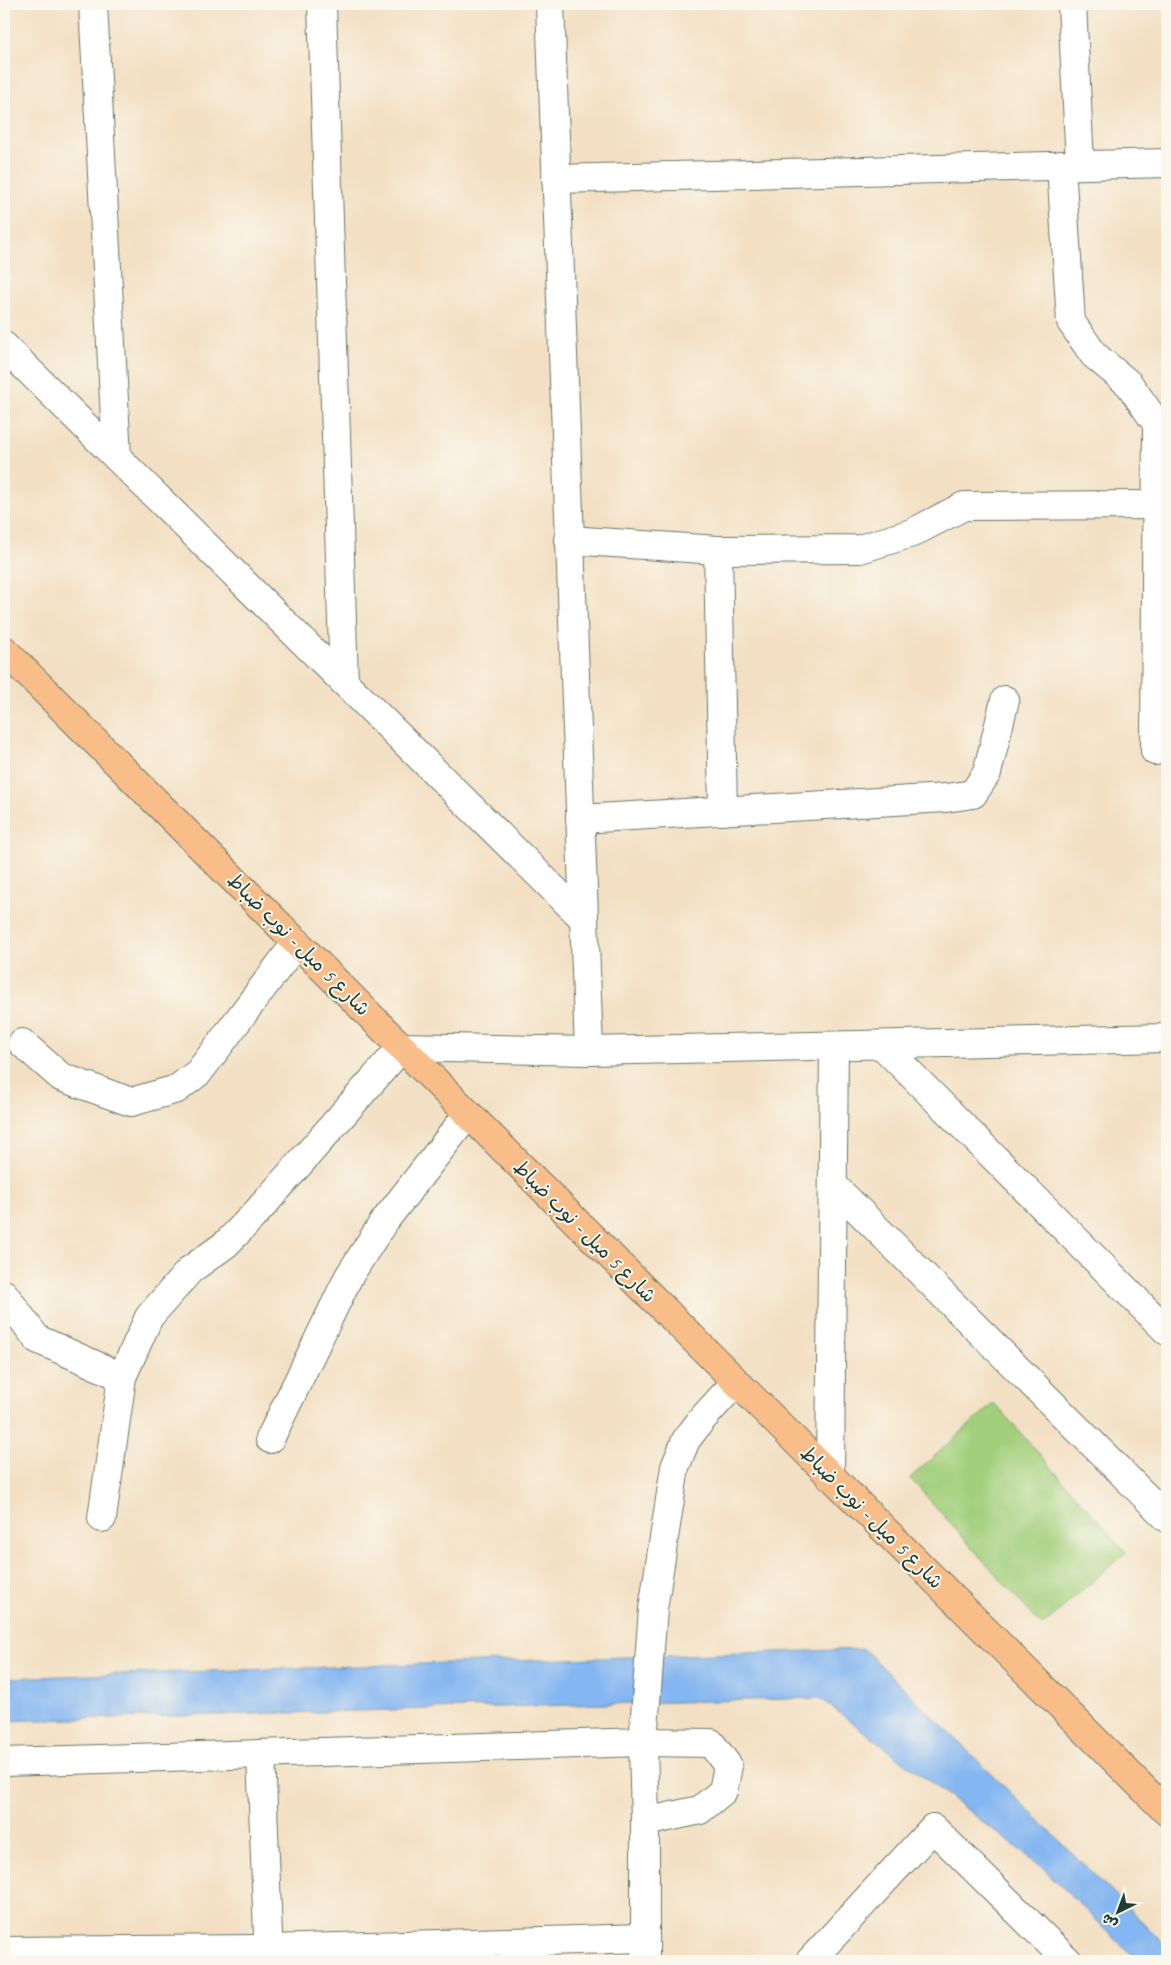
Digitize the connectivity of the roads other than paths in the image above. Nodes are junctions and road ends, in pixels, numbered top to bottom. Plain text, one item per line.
1 (93, 4) edge
2 (322, 4) edge
3 (550, 4) edge
4 (1072, 4) edge
5 (1167, 163) edge
6 (1070, 165) junction
7 (556, 179) junction
8 (4, 346) edge
9 (117, 457) junction
10 (1156, 505) junction
11 (569, 540) junction
12 (718, 550) junction
13 (4, 650) edge
14 (344, 682) junction
15 (1005, 700) dead end
16 (1155, 751) dead end
17 (722, 811) junction
18 (580, 819) junction
19 (584, 918) junction
20 (297, 942) junction
21 (22, 1043) dead end
22 (882, 1044) junction
23 (1162, 1044) edge
24 (834, 1046) junction
25 (402, 1047) junction
26 (589, 1051) junction
27 (468, 1114) junction
28 (834, 1186) junction
29 (4, 1294) edge
30 (1167, 1331) edge
31 (122, 1377) junction
32 (736, 1382) junction
33 (270, 1439) dead end
34 (830, 1476) junction
35 (102, 1518) dead end
36 (1167, 1518) edge
37 (643, 1742) junction
38 (261, 1754) junction
39 (4, 1762) edge
40 (1167, 1812) edge
41 (645, 1822) junction
42 (644, 1949) edge
43 (4, 1951) edge
44 (269, 1955) edge
45 (810, 1961) edge
46 (1068, 1961) edge

1 - 9 street
2 - 14 street
3 - 7 street
4 - 6 street
5 - 6 street
6 - 7 street
6 - 10 street
7 - 11 street
8 - 9 street
9 - 14 street
10 - 12 street
10 - 16 street
11 - 12 street
11 - 18 street
12 - 17 street
13 - 20 main road, شارع 5 ميل - نوب ضباط
14 - 19 street
15 - 17 street
17 - 18 street
18 - 19 street
19 - 26 street
20 - 21 street
20 - 25 main road, شارع 5 ميل - نوب ضباط
22 - 23 street
22 - 24 street
22 - 30 street
24 - 26 street
24 - 28 street
25 - 26 street
25 - 27 main road, شارع 5 ميل - نوب ضباط
25 - 31 street
27 - 32 main road, شارع 5 ميل - نوب ضباط
27 - 33 street
28 - 34 street
28 - 36 street
29 - 31 street
31 - 35 street
32 - 34 main road, شارع 5 ميل - نوب ضباط
32 - 37 street
34 - 40 main road, شارع 5 ميل - نوب ضباط
37 - 38 street
37 - 41 street
37 - 41 street
38 - 39 street
38 - 44 street
41 - 42 street
42 - 44 street
43 - 44 street
45 - 46 street

